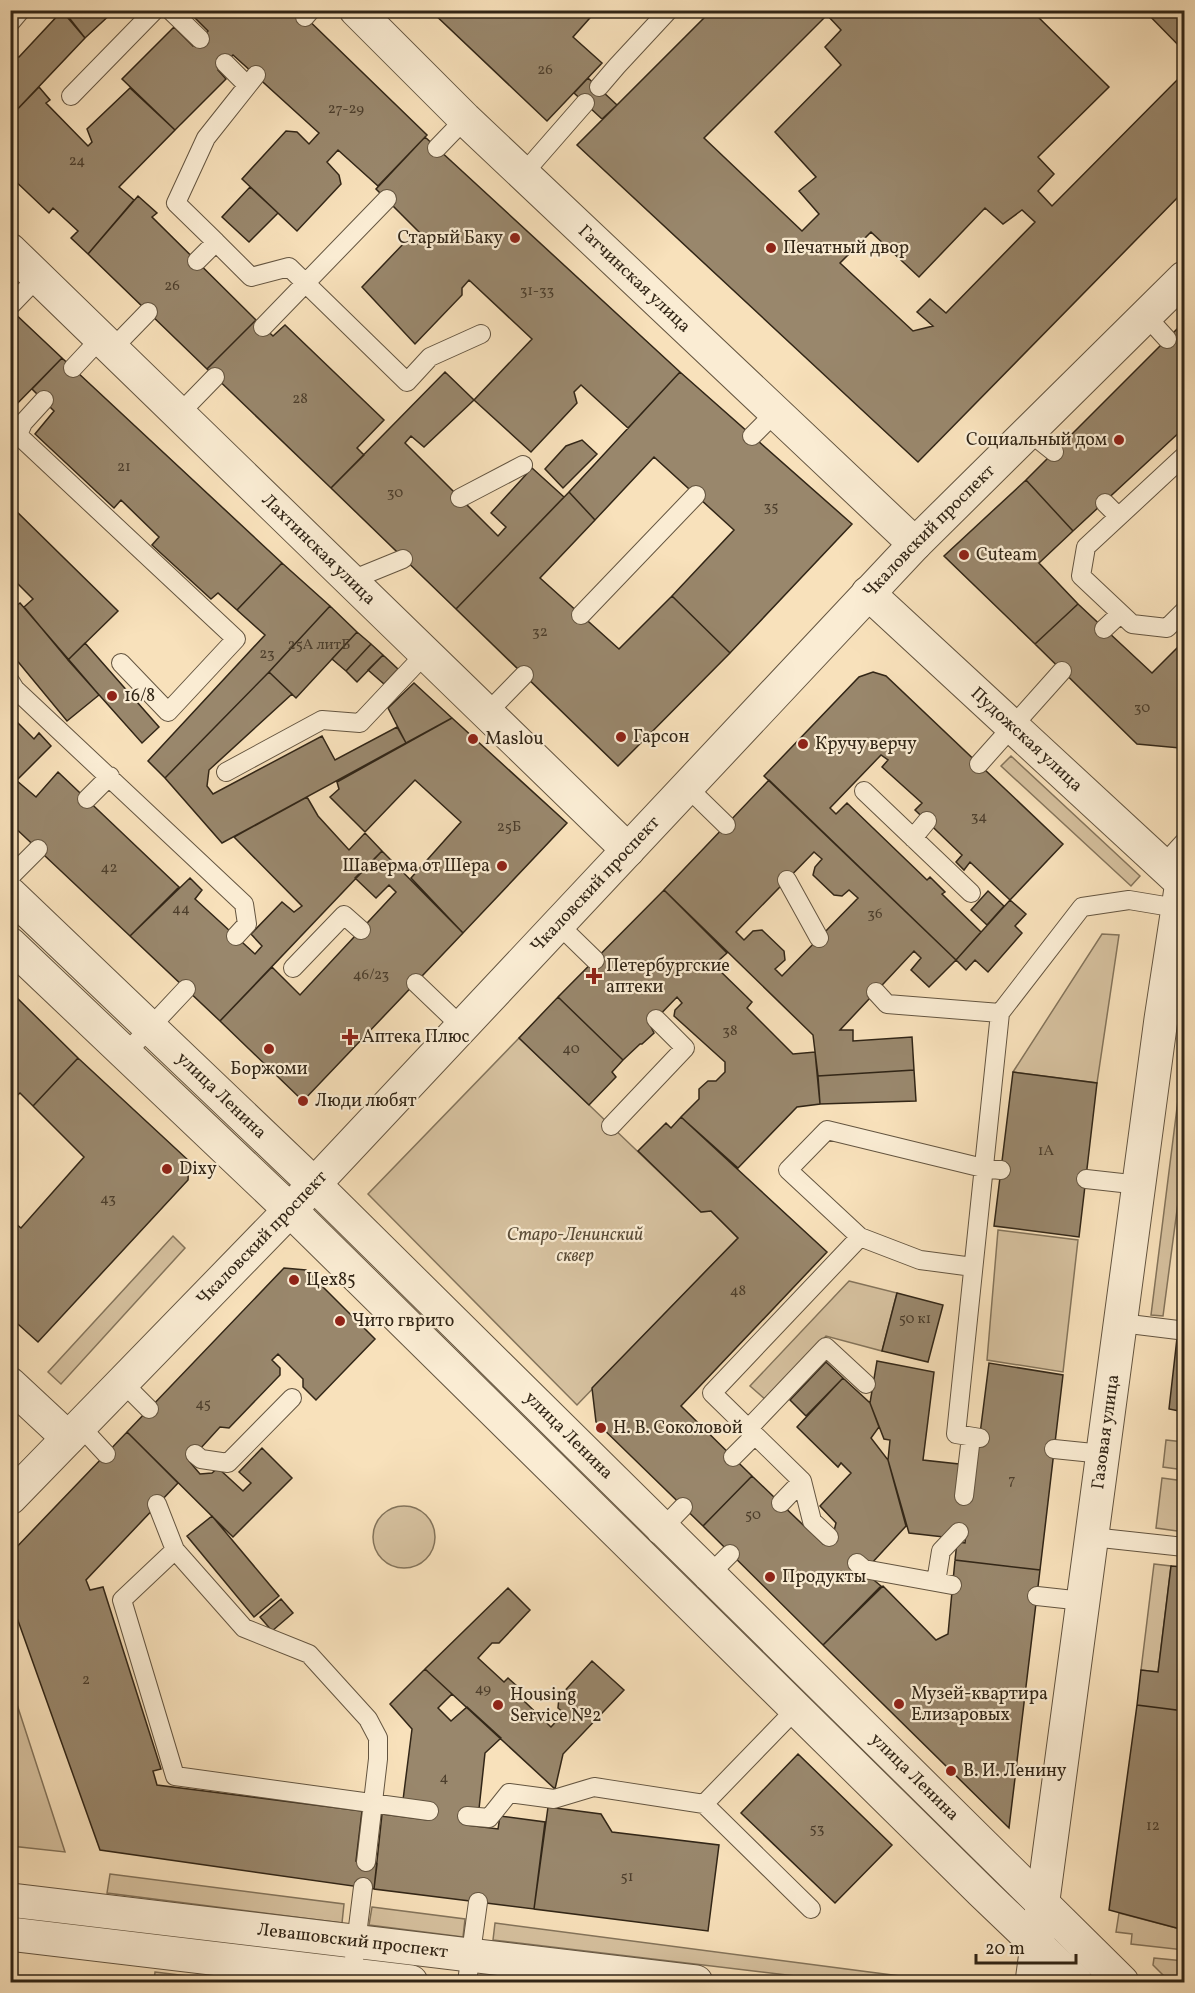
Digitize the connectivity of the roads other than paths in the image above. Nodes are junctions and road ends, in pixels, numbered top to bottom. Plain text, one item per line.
1 (21, 10) edge
2 (155, 10) edge
3 (170, 10) edge
4 (356, 10) edge
5 (669, 10) edge
6 (10, 23) edge
7 (200, 39) dead end
8 (225, 63) dead end
9 (599, 87) dead end
10 (71, 96) dead end
11 (585, 103) dead end
12 (465, 119) junction
13 (436, 148) dead end
14 (523, 174) junction
15 (387, 199) dead end
16 (216, 242) junction
17 (10, 250) edge
18 (197, 261) dead end
19 (38, 276) junction
20 (1185, 278) edge
21 (306, 283) junction
22 (10, 306) edge
23 (148, 312) dead end
24 (263, 327) dead end
25 (481, 334) dead end
26 (106, 343) junction
27 (73, 368) dead end
28 (215, 377) dead end
29 (44, 400) dead end
30 (775, 413) junction
31 (179, 414) junction
32 (1029, 432) junction
33 (752, 436) dead end
34 (1054, 452) dead end
35 (1185, 456) edge
36 (523, 465) dead end
37 (696, 495) dead end
38 (460, 498) dead end
39 (1105, 503) dead end
40 (1118, 516) junction
41 (915, 544) junction
42 (403, 559) dead end
43 (350, 581) junction
44 (868, 593) junction
45 (1185, 611) edge
46 (1120, 614) junction
47 (581, 615) dead end
48 (1104, 629) dead end
49 (426, 653) junction
50 (121, 663) dead end
51 (1062, 671) dead end
52 (524, 675) dead end
53 (12, 688) edge
54 (487, 713) junction
55 (1013, 726) junction
56 (979, 764) dead end
57 (226, 772) dead end
58 (110, 776) junction
59 (687, 787) junction
60 (864, 791) dead end
61 (87, 799) dead end
62 (927, 821) dead end
63 (726, 825) dead end
64 (913, 838) junction
65 (38, 849) dead end
66 (628, 850) junction
67 (10, 877) edge
68 (1178, 877) edge
69 (787, 880) dead end
70 (971, 893) dead end
71 (17, 914) edge
72 (558, 924) junction
73 (360, 930) dead end
74 (236, 936) dead end
75 (819, 938) dead end
76 (10, 944) edge
77 (595, 960) dead end
78 (293, 968) dead end
79 (416, 983) dead end
80 (186, 989) dead end
81 (876, 992) dead end
82 (1000, 1013) junction
83 (656, 1019) dead end
84 (462, 1027) junction
85 (150, 1028) junction
86 (126, 1053) junction
87 (611, 1126) dead end
88 (992, 1169) junction
89 (1086, 1179) dead end
90 (314, 1184) junction
91 (1140, 1185) junction
92 (290, 1210) junction
93 (860, 1237) junction
94 (973, 1267) junction
95 (1121, 1323) junction
96 (1178, 1330) dead end
97 (122, 1382) junction
98 (10, 1384) edge
99 (866, 1384) dead end
100 (292, 1398) dead end
101 (149, 1409) dead end
102 (74, 1432) junction
103 (751, 1433) junction
104 (1054, 1449) dead end
105 (106, 1454) dead end
106 (195, 1454) dead end
107 (1103, 1454) junction
108 (733, 1457) dead end
109 (802, 1481) junction
110 (964, 1496) dead end
111 (10, 1498) edge
112 (781, 1503) dead end
113 (157, 1504) dead end
114 (673, 1518) junction
115 (959, 1532) dead end
116 (829, 1537) dead end
117 (1092, 1537) junction
118 (1185, 1547) edge
119 (175, 1550) junction
120 (639, 1553) junction
121 (857, 1563) dead end
122 (720, 1564) junction
123 (1037, 1596) dead end
124 (686, 1599) junction
125 (1083, 1601) junction
126 (797, 1708) junction
127 (373, 1804) junction
128 (704, 1804) junction
129 (429, 1811) dead end
130 (467, 1816) dead end
131 (366, 1862) dead end
132 (363, 1887) dead end
133 (10, 1900) edge
134 (478, 1902) dead end
135 (52, 1904) junction
136 (1042, 1904) junction
137 (811, 1909) dead end
138 (10, 1934) edge
139 (48, 1938) junction
140 (356, 1941) junction
141 (1037, 1945) junction
142 (469, 1969) edge
143 (352, 1976) junction
144 (687, 1982) edge
145 (411, 1983) edge
146 (1032, 1983) edge
147 (1076, 1983) edge
148 (1122, 1983) edge

1 - 6 lane
2 - 10 lane
3 - 7 lane
4 - 12 street, Гатчинская улица
5 - 9 lane
8 - 16 lane
11 - 14 lane
12 - 13 lane
12 - 14 street, Гатчинская улица
14 - 30 street, Гатчинская улица
15 - 21 lane
16 - 18 lane
16 - 21 lane
17 - 19 street, Лахтинская улица
19 - 22 lane
19 - 26 street, Лахтинская улица
20 - 32 street, Чкаловский проспект
21 - 24 lane
21 - 25 lane
23 - 26 lane
26 - 27 lane
26 - 31 street, Лахтинская улица
28 - 31 lane
29 - 50 lane
30 - 33 lane
30 - 41 street, Гатчинская улица
31 - 43 street, Лахтинская улица
32 - 34 lane
32 - 41 street, Чкаловский проспект
35 - 40 lane
36 - 38 lane
37 - 47 lane
39 - 40 lane
40 - 46 lane
41 - 44 street, Чкаловский проспект
42 - 43 lane
43 - 49 street, Лахтинская улица
44 - 55 street, Пудожская улица
44 - 59 street, Чкаловский проспект
45 - 46 lane
46 - 48 lane
49 - 54 street, Лахтинская улица
49 - 57 lane
51 - 55 lane
52 - 54 lane
53 - 58 lane
54 - 66 street, Лахтинская улица
55 - 56 lane
55 - 68 street, Пудожская улица
58 - 61 lane
58 - 74 lane
59 - 63 lane
59 - 66 street, Чкаловский проспект
60 - 64 lane
62 - 64 lane
64 - 70 lane
65 - 67 lane
66 - 72 street, Чкаловский проспект
68 - 82 lane
68 - 91 street, Газовая улица
69 - 75 lane
71 - 85 street, улица Ленина
72 - 77 lane
72 - 84 street, Чкаловский проспект
73 - 78 lane
76 - 86 street, улица Ленина
79 - 84 lane
80 - 85 lane
81 - 82 lane
82 - 88 lane
83 - 87 lane
84 - 90 street, Чкаловский проспект
85 - 86 lane
85 - 90 street, улица Ленина
86 - 92 street, улица Ленина
88 - 93 lane
88 - 94 lane
89 - 91 lane
90 - 92 street, Чкаловский проспект
90 - 114 street, улица Ленина
91 - 95 street, Газовая улица
92 - 97 street, Чкаловский проспект
92 - 120 street, улица Ленина
93 - 94 lane
93 - 103 lane
94 - 110 lane
95 - 96 lane
95 - 107 street, Газовая улица
97 - 101 lane
97 - 102 street, Чкаловский проспект
98 - 102 street
99 - 103 lane
100 - 106 lane
102 - 105 lane
102 - 111 street, Чкаловский проспект
103 - 108 lane
103 - 109 lane
104 - 107 lane
107 - 117 street, Газовая улица
109 - 112 lane
109 - 116 lane
113 - 119 lane
114 - 120 lane
114 - 122 street, улица Ленина
115 - 121 lane
117 - 118 lane
117 - 125 street, Газовая улица
119 - 127 lane
119 - 127 lane
120 - 124 street, улица Ленина
122 - 124 lane
122 - 136 street, улица Ленина
123 - 125 lane
124 - 126 street, улица Ленина
125 - 136 street, Газовая улица
126 - 128 lane
126 - 141 street, улица Ленина
127 - 129 lane
127 - 131 lane
128 - 130 lane
128 - 137 lane
132 - 140 lane
133 - 135 street, Левашовский проспект
134 - 142 lane
135 - 139 lane
135 - 140 street, Левашовский проспект
136 - 141 street, Газовая улица
136 - 148 street, улица Ленина
138 - 139 street, Левашовский проспект
139 - 143 street, Левашовский проспект
140 - 142 street, Левашовский проспект
140 - 143 lane
141 - 146 street, Газовая улица
141 - 147 street, улица Ленина
142 - 144 street, Левашовский проспект
143 - 145 street, Левашовский проспект

